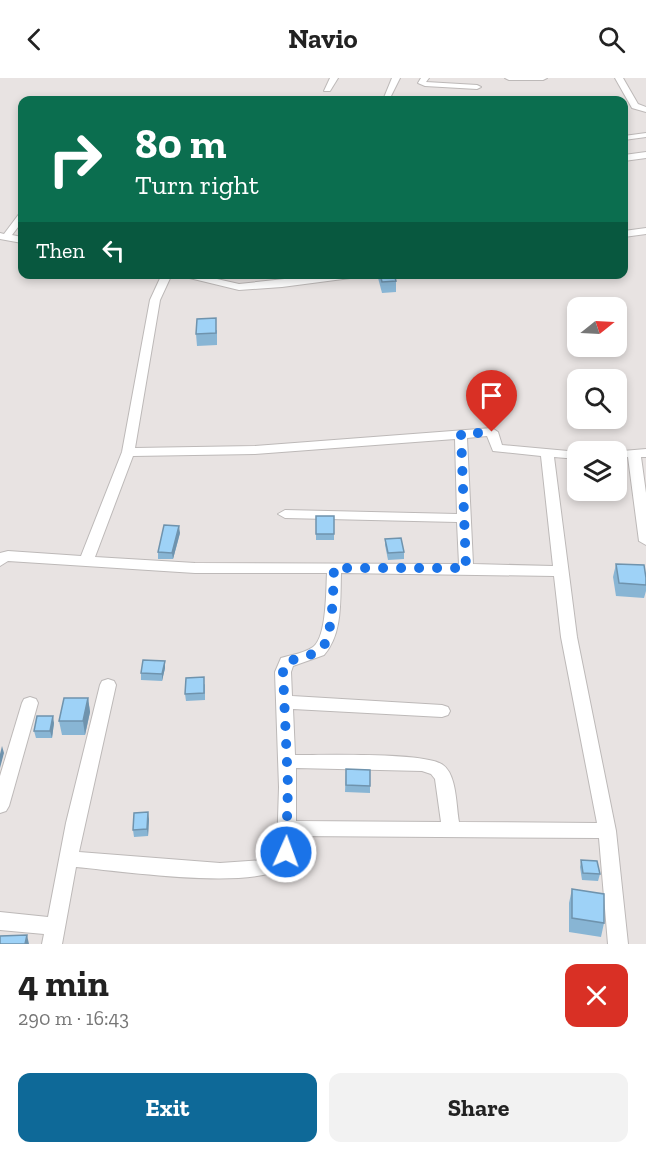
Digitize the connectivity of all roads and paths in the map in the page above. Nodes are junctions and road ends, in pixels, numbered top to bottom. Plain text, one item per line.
1 (334, 78) edge
2 (396, 78) edge
3 (425, 78) edge
4 (509, 78) edge
5 (543, 78) edge
6 (619, 78) edge
7 (477, 87) dead end
8 (327, 89) dead end
9 (388, 96) edge
10 (646, 110) edge
11 (646, 135) edge
12 (628, 137) edge
13 (646, 155) edge
14 (628, 157) edge
15 (18, 220) edge
16 (646, 231) edge
17 (628, 233) edge
18 (3, 236) edge
19 (18, 239) edge
20 (165, 279) edge
21 (211, 279) edge
22 (316, 279) edge
23 (461, 434) junction
24 (128, 452) junction
25 (547, 454) junction
26 (567, 454) edge
27 (640, 454) edge
28 (285, 514) dead end
29 (465, 518) junction
30 (646, 541) edge
31 (0, 561) edge
32 (87, 562) junction
33 (334, 568) junction
34 (466, 568) junction
35 (561, 571) junction
36 (108, 685) dead end
37 (284, 702) junction
38 (30, 703) dead end
39 (442, 711) dead end
40 (287, 761) junction
41 (0, 806) edge
42 (286, 828) junction
43 (451, 830) junction
44 (607, 831) junction
45 (68, 859) junction
46 (0, 921) edge
47 (53, 935) edge
48 (618, 944) edge

1 - 8 street
2 - 9 street
3 - 7 street
4 - 5 street
6 - 10 street
11 - 12 street
13 - 14 street
15 - 18 street
16 - 17 street
18 - 19 street
20 - 24 street
21 - 22 street
23 - 24 street
23 - 25 street
23 - 29 street
24 - 32 street
25 - 26 street
25 - 35 street
27 - 30 street
28 - 29 street
29 - 34 street
31 - 32 street
32 - 33 street
33 - 34 street
33 - 37 street
34 - 35 street
35 - 44 street
36 - 45 street
37 - 39 street
37 - 40 street
38 - 41 street
40 - 42 street
40 - 43 street
42 - 43 street
42 - 45 street
43 - 44 street
44 - 48 street
45 - 47 street
46 - 47 street

